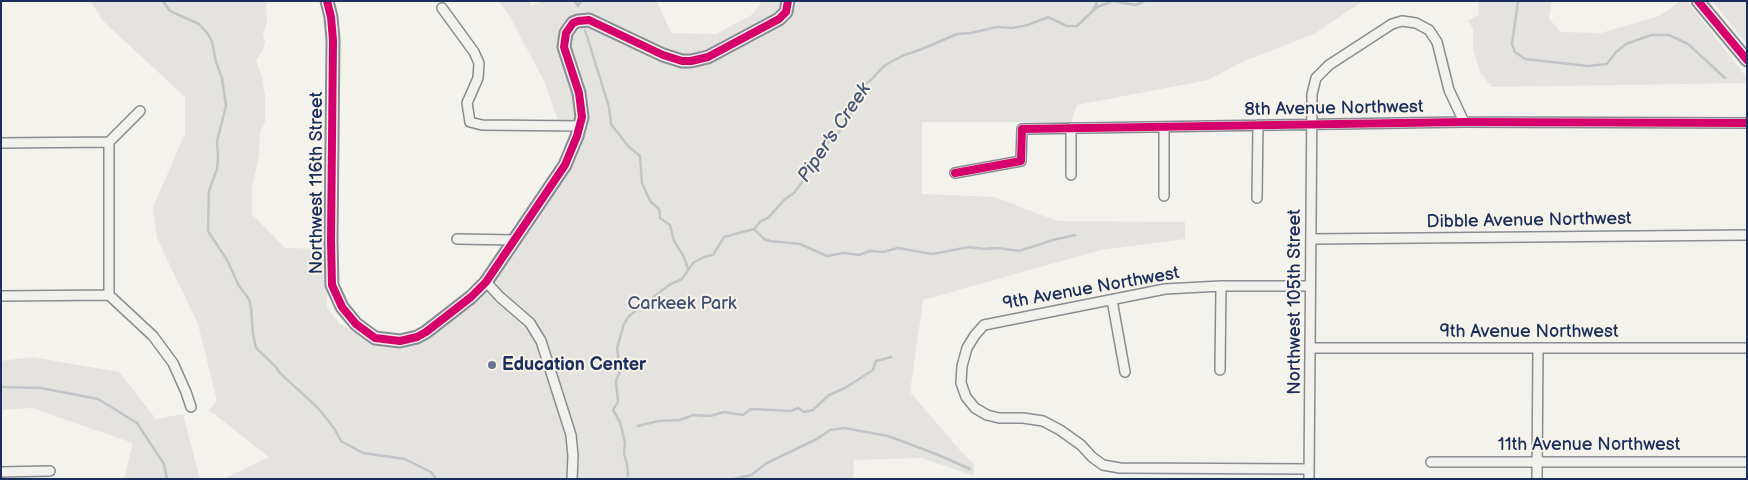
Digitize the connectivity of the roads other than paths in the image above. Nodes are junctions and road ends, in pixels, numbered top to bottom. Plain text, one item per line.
1 (327, 1) edge
2 (788, 1) edge
3 (1698, 1) edge
4 (442, 8) dead end
5 (1747, 60) edge
6 (140, 111) dead end
7 (1464, 122) junction
8 (1747, 123) edge
9 (1258, 125) junction
10 (1313, 125) junction
11 (581, 126) junction
12 (1164, 127) junction
13 (1071, 128) junction
14 (109, 142) junction
15 (1, 143) edge
16 (955, 172) dead end
17 (1072, 175) dead end
18 (1164, 196) dead end
19 (1257, 198) dead end
20 (1747, 235) edge
21 (457, 239) dead end
22 (1311, 239) junction
23 (515, 240) junction
24 (486, 282) junction
25 (1221, 286) junction
26 (1310, 286) junction
27 (109, 295) junction
28 (1, 296) edge
29 (1112, 300) junction
30 (1311, 348) junction
31 (1538, 348) junction
32 (1747, 348) edge
33 (1220, 370) dead end
34 (1125, 372) dead end
35 (191, 407) dead end
36 (1537, 461) junction
37 (1431, 462) dead end
38 (1747, 462) edge
39 (1309, 469) junction
40 (50, 470) dead end
41 (1, 472) edge
42 (572, 479) edge
43 (1309, 479) edge
44 (1537, 479) edge

1 - 24 street, Northwest 116th Street
2 - 11 street
3 - 5 street
4 - 11 street
6 - 14 street
7 - 8 street, 8th Avenue Northwest
7 - 10 street, 8th Avenue Northwest
7 - 10 street, Northwest 105th Street
9 - 10 street, 8th Avenue Northwest
9 - 12 street, 8th Avenue Northwest
9 - 19 street
10 - 22 street, Northwest 105th Street
11 - 23 street, Northwest 116th Street
12 - 13 street, 8th Avenue Northwest
12 - 18 street
13 - 16 street, 8th Avenue Northwest
13 - 17 street
14 - 15 street
14 - 27 street
20 - 22 street, Dibble Avenue Northwest
21 - 23 street
22 - 26 street, Northwest 105th Street
23 - 24 street, Northwest 116th Street
24 - 42 street
25 - 26 street, 9th Avenue Northwest
25 - 29 street, 9th Avenue Northwest
25 - 33 street
26 - 30 street, Northwest 105th Street
27 - 28 street
27 - 35 street
29 - 34 street
29 - 39 street, 9th Avenue Northwest
30 - 31 street, 9th Avenue Northwest
30 - 39 street, Northwest 105th Street
31 - 32 street, 9th Avenue Northwest
31 - 36 street
36 - 37 street, 11th Avenue Northwest
36 - 38 street, 11th Avenue Northwest
36 - 44 street
39 - 43 street, Northwest 105th Street
40 - 41 street

